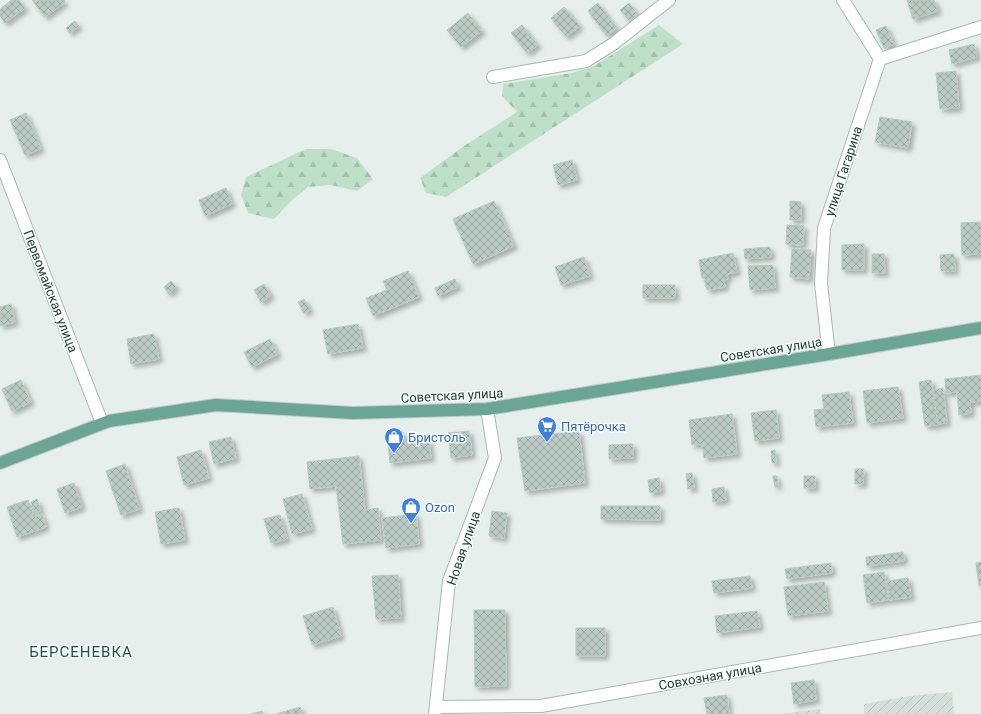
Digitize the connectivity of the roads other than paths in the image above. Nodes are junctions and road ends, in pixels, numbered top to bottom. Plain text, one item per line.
1 (669, 0) edge
2 (843, 0) edge
3 (981, 26) edge
4 (880, 59) junction
5 (493, 77) dead end
6 (0, 160) edge
7 (981, 328) edge
8 (829, 354) junction
9 (487, 409) junction
10 (102, 423) junction
11 (0, 463) edge
12 (981, 628) edge
13 (436, 710) edge

1 - 5 street
2 - 4 street
3 - 4 street
4 - 8 street, улица Гагарина
6 - 10 street, Первомайская улица
7 - 8 main road, Советская улица
8 - 9 main road, Советская улица
9 - 10 main road, Советская улица
9 - 13 street, Новая улица
10 - 11 main road, Советская улица
12 - 13 street, Совхозная улица

